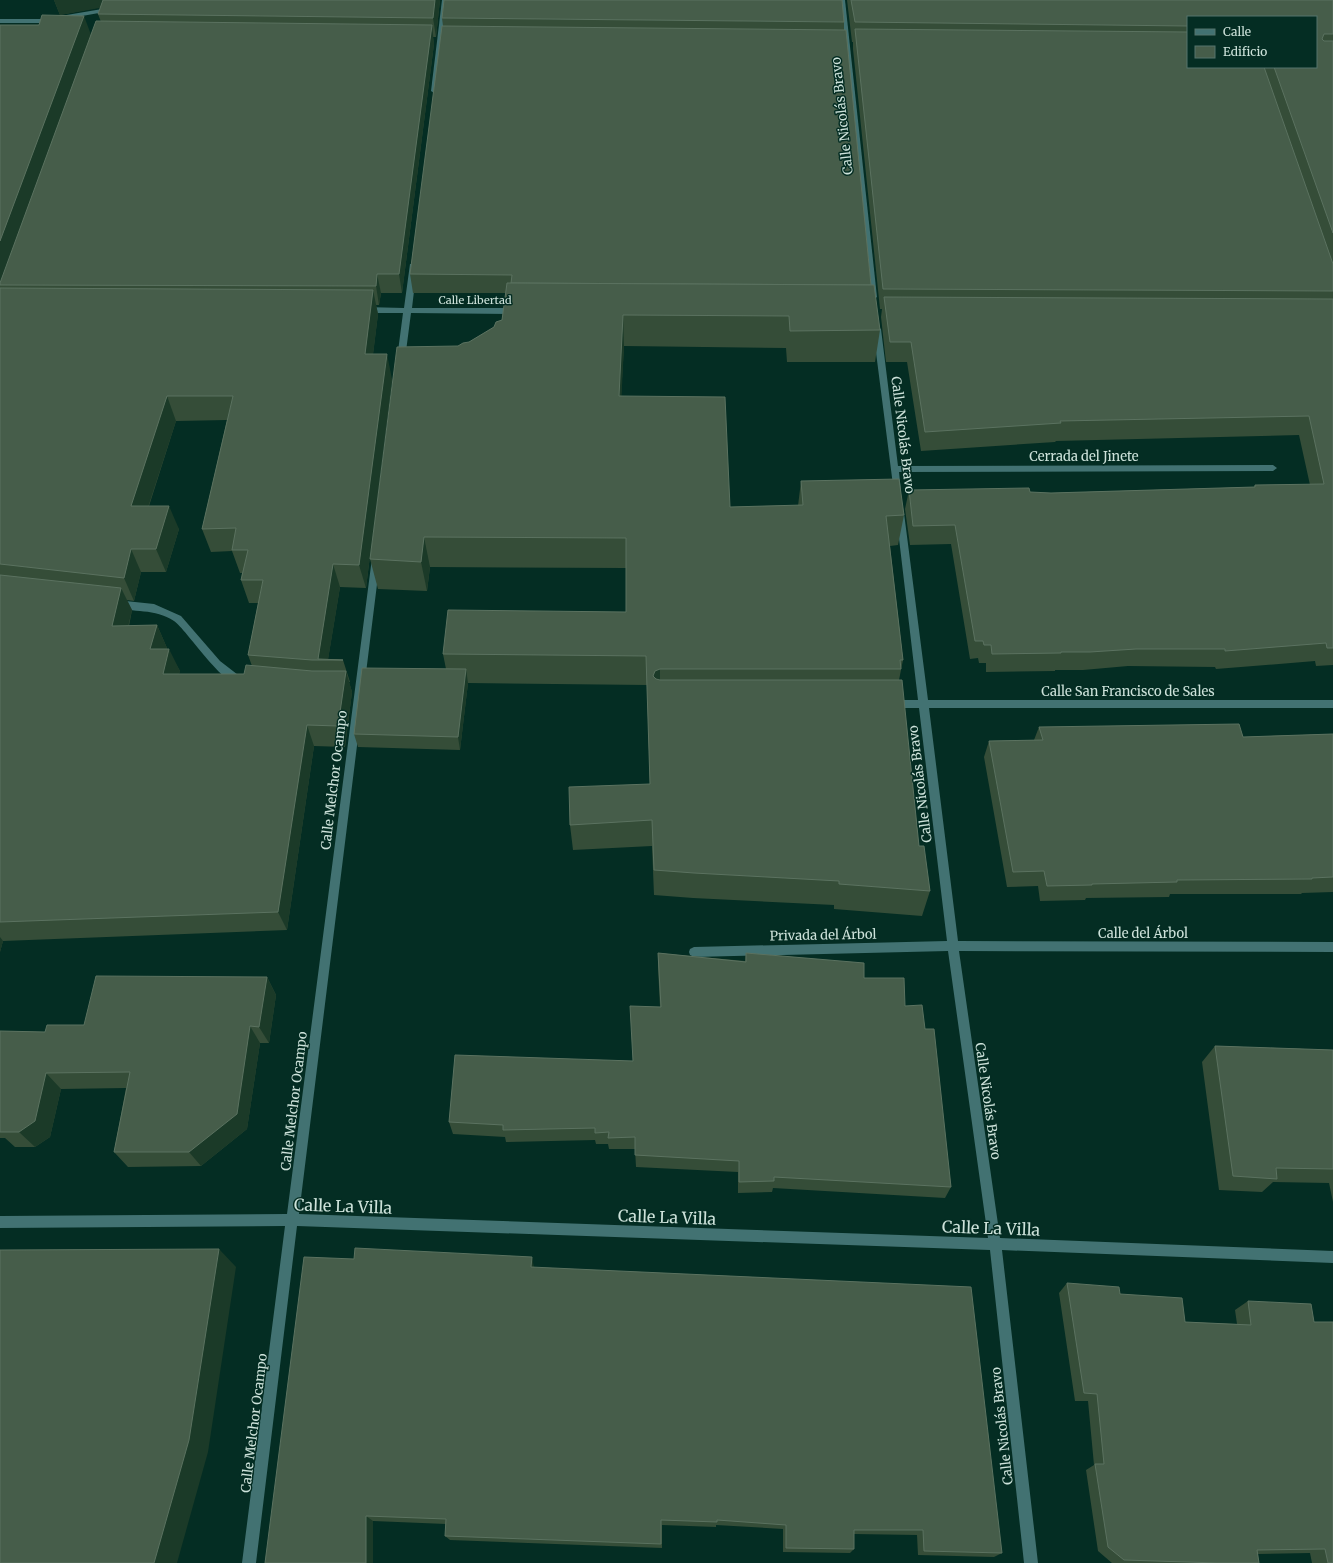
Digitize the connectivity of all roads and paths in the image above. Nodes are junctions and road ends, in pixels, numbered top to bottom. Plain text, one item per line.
1 (445, 0) edge
2 (842, 0) edge
3 (108, 10) edge
4 (0, 21) edge
5 (43, 21) junction
6 (37, 31) edge
7 (432, 102) edge
8 (414, 256) edge
9 (874, 305) edge
10 (359, 310) edge
11 (407, 310) junction
12 (526, 311) edge
13 (876, 321) edge
14 (400, 365) edge
15 (1273, 468) dead end
16 (894, 469) junction
17 (376, 554) edge
18 (108, 603) edge
19 (252, 682) edge
20 (883, 704) edge
21 (923, 704) junction
22 (1333, 704) edge
23 (953, 946) junction
24 (1333, 947) edge
25 (694, 952) dead end
26 (292, 1220) junction
27 (0, 1222) edge
28 (995, 1244) junction
29 (1333, 1258) edge
30 (249, 1563) edge
31 (1031, 1563) edge

1 - 7 street
2 - 9 street, Calle Nicolás Bravo
3 - 5 street
4 - 5 street
5 - 6 street
8 - 11 street
10 - 11 street, Calle Libertad
11 - 12 street, Calle Libertad
11 - 14 street
13 - 16 street, Calle Nicolás Bravo
15 - 16 street, Cerrada del Jinete
16 - 21 street, Calle Nicolás Bravo
17 - 26 street, Calle Melchor Ocampo
18 - 19 street
20 - 21 street, Calle San Francisco de Sales
21 - 22 street, Calle San Francisco de Sales
21 - 23 street, Calle Nicolás Bravo
23 - 24 street, Calle del Árbol
23 - 25 street, Privada del Árbol
23 - 28 street, Calle Nicolás Bravo
26 - 27 street, Calle La Villa
26 - 28 street, Calle La Villa
26 - 30 street, Calle Melchor Ocampo
28 - 29 street, Calle La Villa
28 - 31 street, Calle Nicolás Bravo

